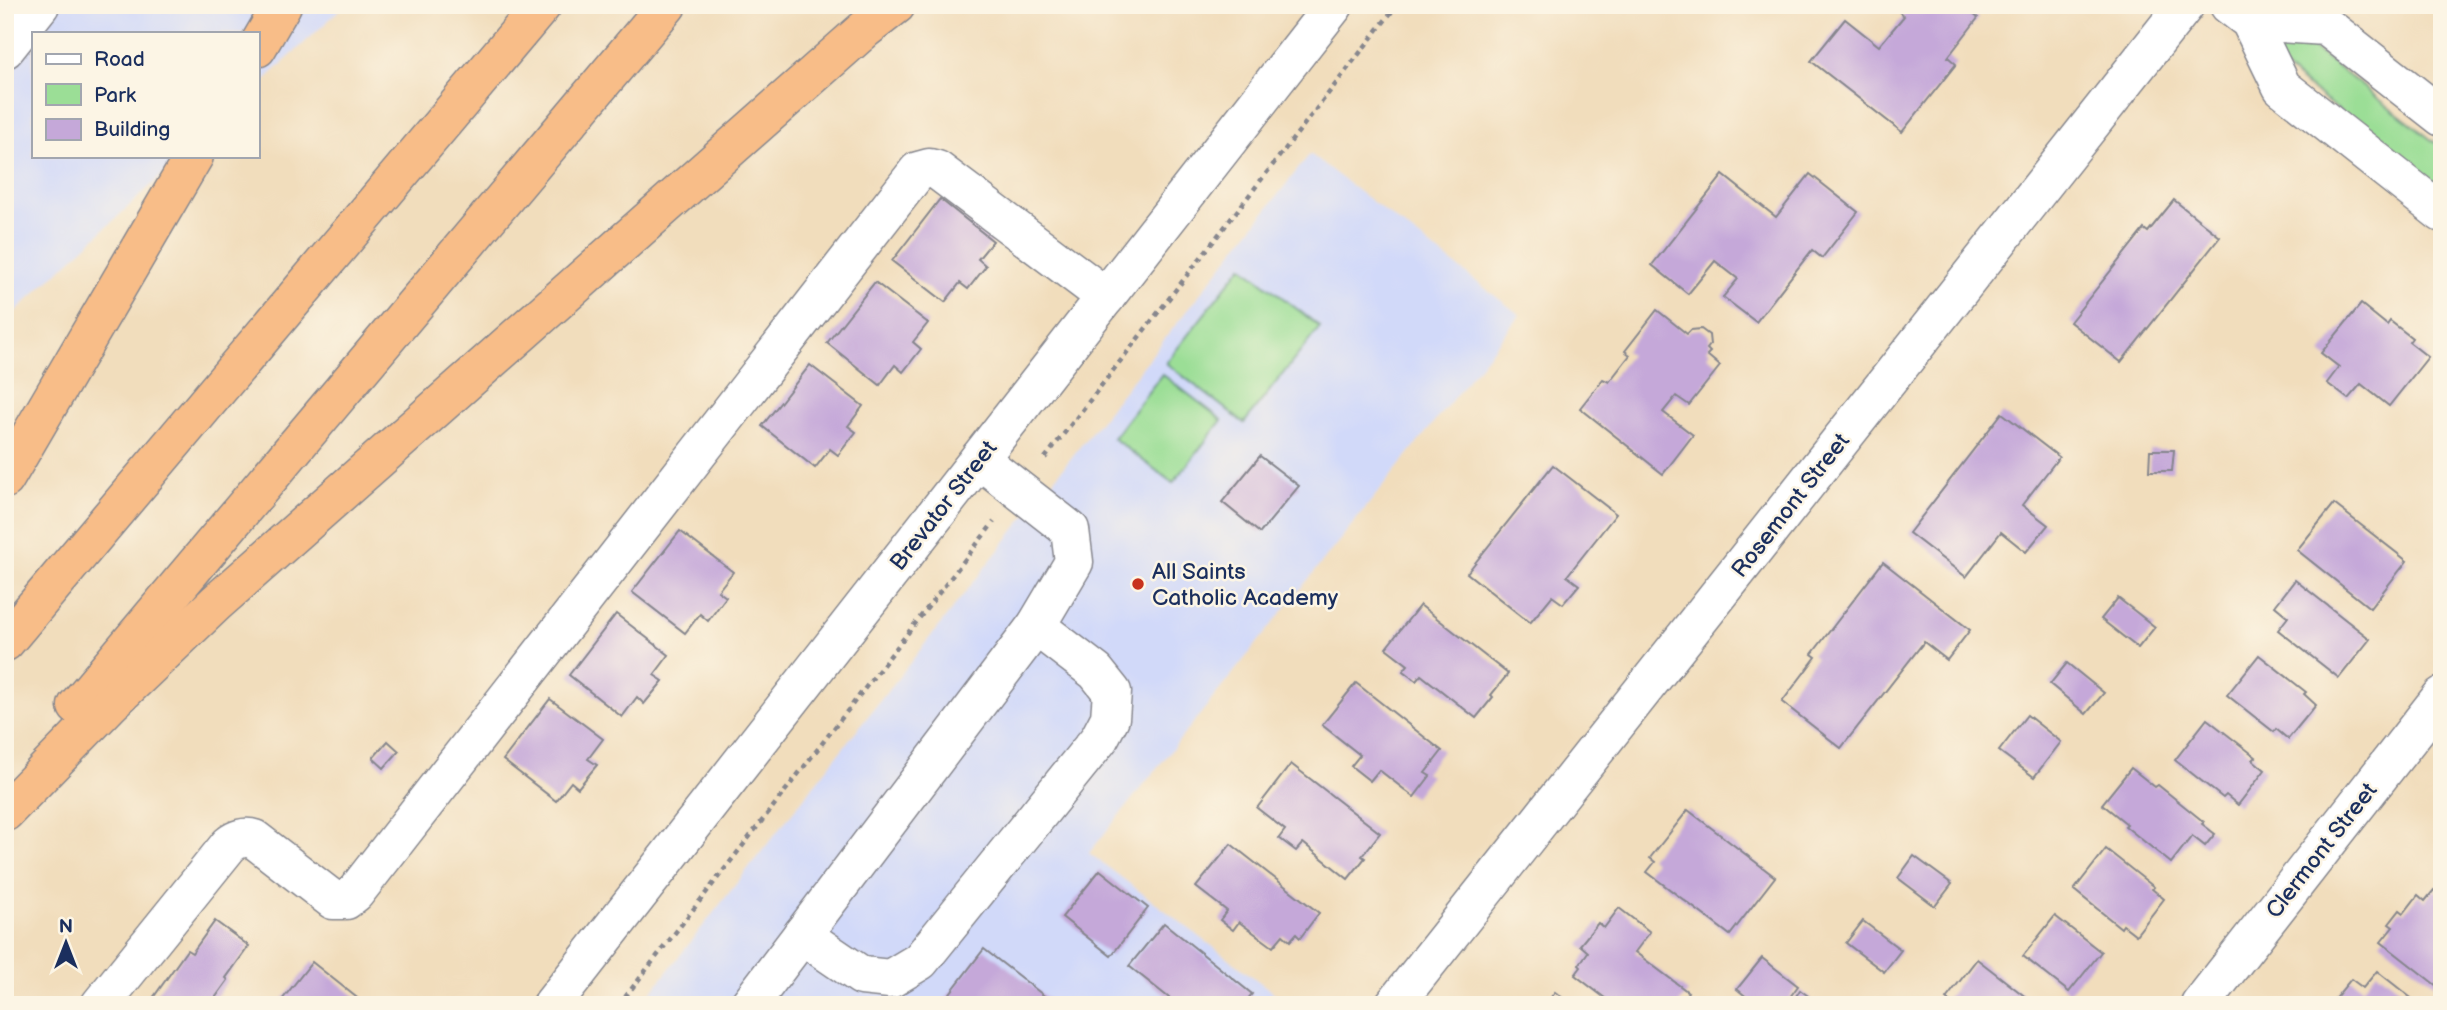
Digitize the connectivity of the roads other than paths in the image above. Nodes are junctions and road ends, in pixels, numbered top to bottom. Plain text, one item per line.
1 (40, 5) edge
2 (282, 5) edge
3 (534, 5) edge
4 (542, 5) edge
5 (667, 5) edge
6 (896, 5) edge
7 (1334, 5) edge
8 (2185, 5) edge
9 (2239, 13) edge
10 (259, 45) edge
11 (5, 49) edge
12 (470, 91) junction
13 (2442, 117) edge
14 (193, 158) edge
15 (2442, 213) edge
16 (1106, 297) junction
17 (979, 459) junction
18 (5, 479) edge
19 (1036, 626) junction
20 (5, 642) edge
21 (2442, 696) edge
22 (5, 791) edge
23 (5, 812) edge
24 (802, 935) junction
25 (100, 1005) edge
26 (552, 1005) edge
27 (749, 1005) edge
28 (1394, 1005) edge
29 (2200, 1005) edge

1 - 11 street
2 - 10 highway
3 - 12 highway
4 - 12 highway
5 - 22 highway
6 - 23 highway
7 - 16 street, Brevator Street
8 - 28 street, Rosemont Street
9 - 13 street
9 - 15 street
12 - 20 highway
14 - 18 highway
16 - 17 street, Brevator Street
16 - 25 street
17 - 19 street
17 - 26 street, Brevator Street
19 - 24 street
19 - 24 street
21 - 29 street, Clermont Street
24 - 27 street

